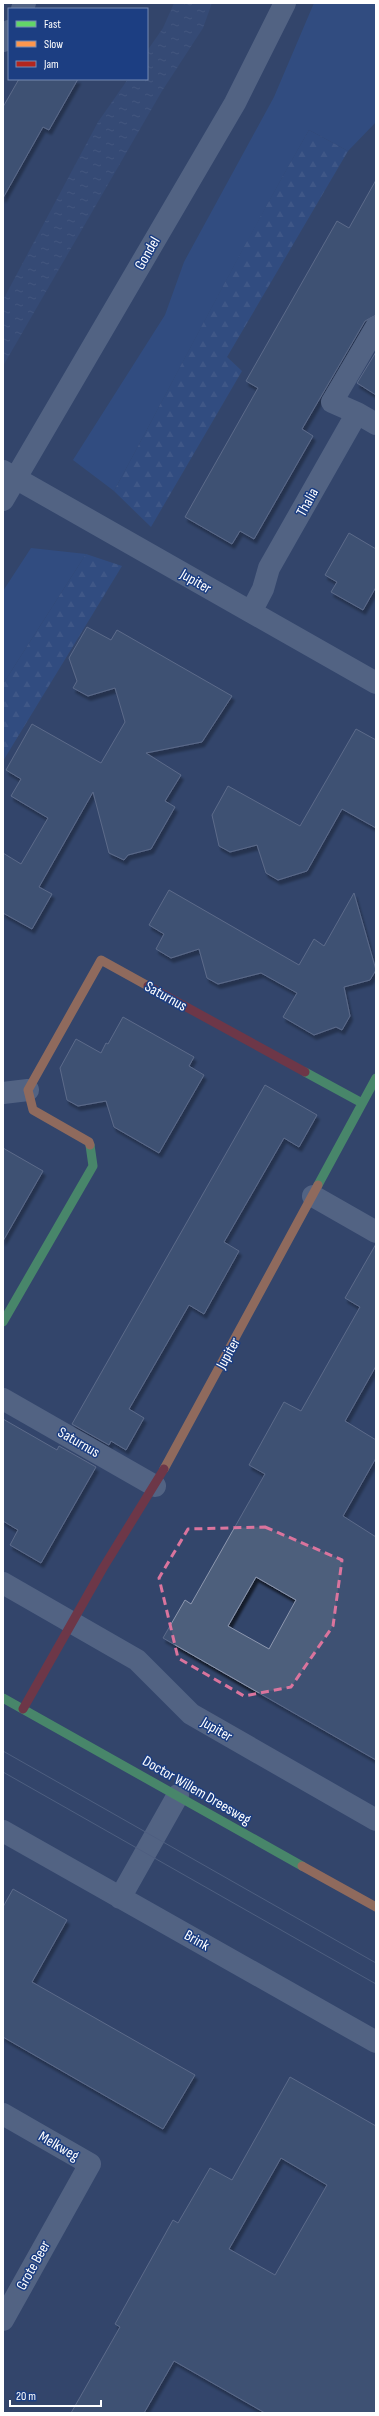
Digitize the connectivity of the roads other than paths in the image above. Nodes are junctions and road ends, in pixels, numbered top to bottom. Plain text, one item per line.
1 (285, 3) edge
2 (376, 326) edge
3 (357, 413) junction
4 (376, 424) edge
5 (9, 475) edge
6 (3, 500) edge
7 (251, 612) junction
8 (376, 683) edge
9 (376, 1078) edge
10 (28, 1090) junction
11 (3, 1093) edge
12 (362, 1103) junction
13 (313, 1196) junction
14 (376, 1232) edge
15 (3, 1322) edge
16 (3, 1399) edge
17 (155, 1486) junction
18 (3, 1583) edge
19 (71, 1622) junction
20 (3, 1698) edge
21 (23, 1709) junction
22 (178, 1795) junction
23 (376, 1820) edge
24 (3, 1831) edge
25 (120, 1898) junction
26 (376, 1907) edge
27 (376, 2042) edge
28 (3, 2114) edge
29 (52, 2232) joint
30 (3, 2320) edge

1 - 5 street, Gondel
2 - 3 street
3 - 4 street
3 - 7 street, Thalia
5 - 6 street, Gondel
5 - 7 street, Jupiter
7 - 8 street, Jupiter
9 - 12 street, Jupiter
10 - 11 street
10 - 12 street, Saturnus
10 - 15 street
12 - 13 street, Jupiter
13 - 14 street
13 - 17 street, Jupiter
16 - 17 street, Saturnus
17 - 19 street, Jupiter
18 - 19 street, Jupiter
19 - 21 street, Jupiter
19 - 23 street, Jupiter
20 - 21 street, Doctor Willem Dreesweg
21 - 22 street, Doctor Willem Dreesweg
22 - 25 street
22 - 26 street, Doctor Willem Dreesweg
24 - 25 street
25 - 27 street, Brink
28 - 29 street, Melkweg
29 - 30 street, Grote Beer

